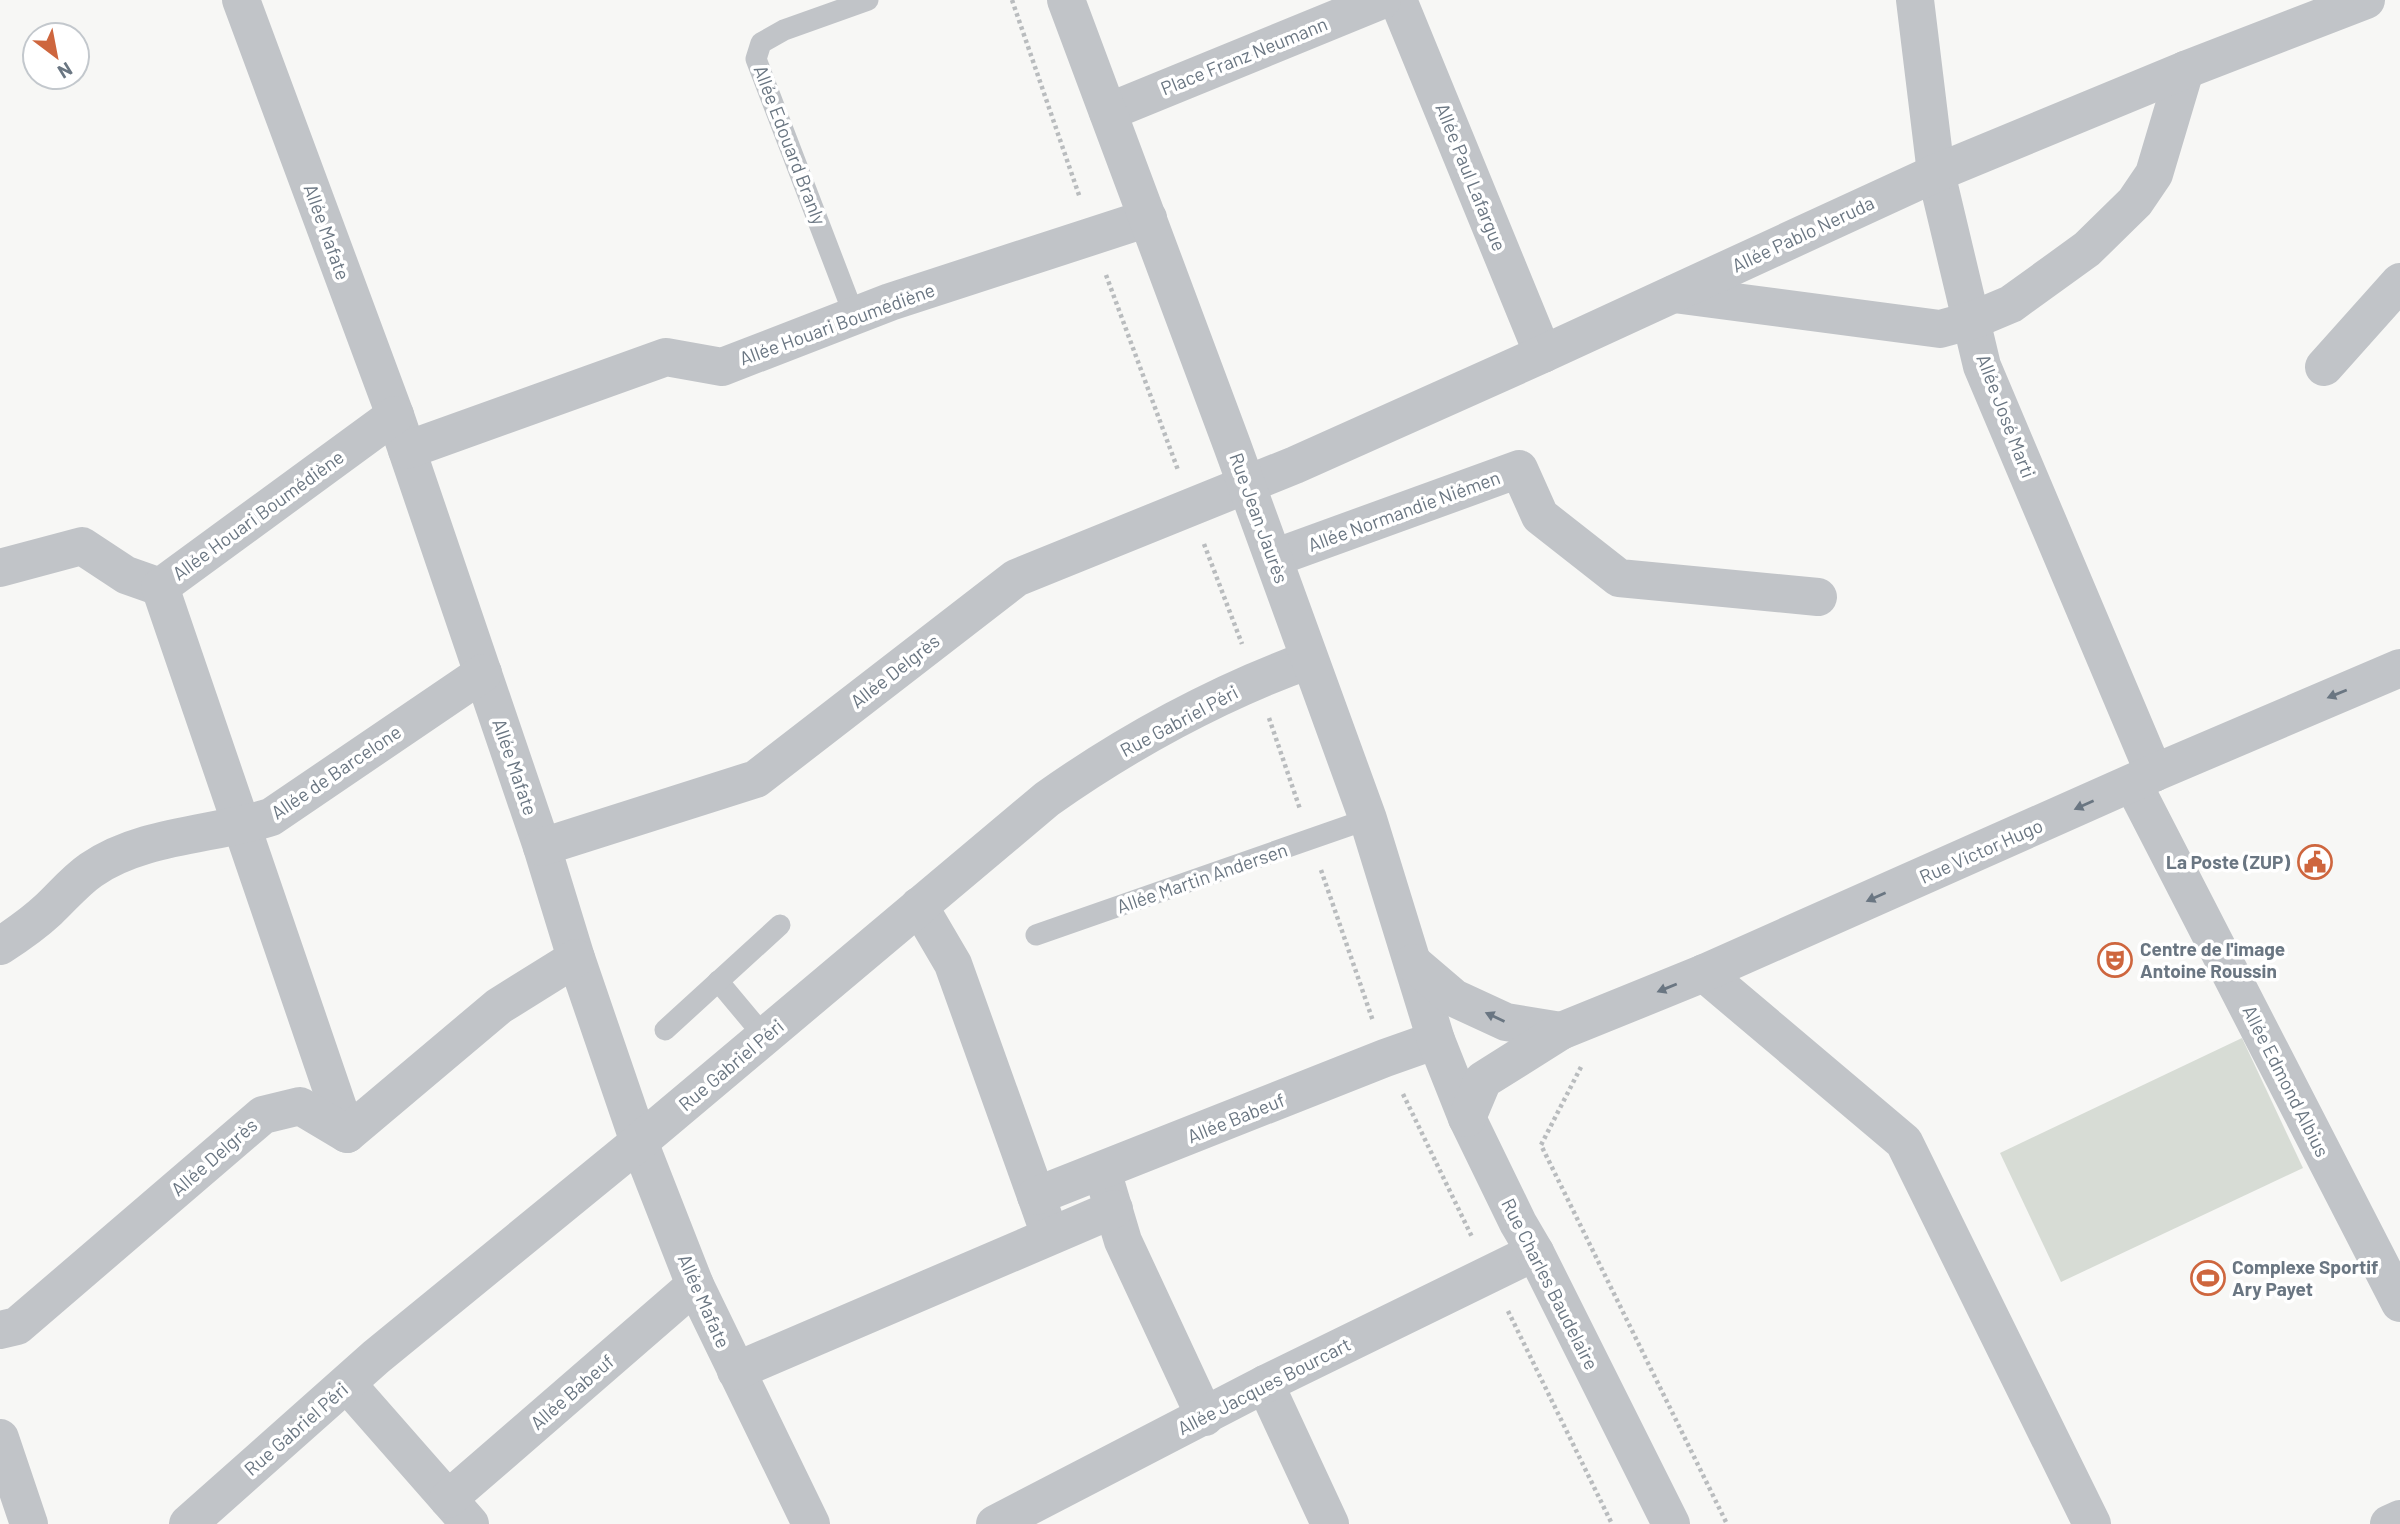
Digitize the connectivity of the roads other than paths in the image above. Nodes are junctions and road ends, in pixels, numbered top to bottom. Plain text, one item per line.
1 (241, 0) edge
2 (868, 0) edge
3 (1066, 0) edge
4 (1381, 0) edge
5 (1398, 0) edge
6 (1915, 0) edge
7 (2366, 0) edge
8 (2185, 70) junction
9 (1108, 112) junction
10 (1936, 173) junction
11 (1148, 218) junction
12 (2400, 282) edge
13 (1674, 294) junction
14 (854, 315) junction
15 (1973, 320) junction
16 (1543, 354) junction
17 (2324, 367) dead end
18 (401, 432) junction
19 (1247, 486) junction
20 (1274, 558) junction
21 (0, 568) edge
22 (160, 587) junction
23 (1818, 597) dead end
24 (1309, 660) junction
25 (2400, 668) edge
26 (483, 673) junction
27 (2144, 778) junction
28 (1368, 819) junction
29 (240, 827) junction
30 (542, 847) junction
31 (919, 906) junction
32 (780, 925) dead end
33 (1036, 936) dead end
34 (0, 946) edge
35 (576, 958) junction
36 (1413, 963) junction
37 (1704, 973) junction
38 (718, 982) junction
39 (665, 1030) dead end
40 (1561, 1031) junction
41 (764, 1036) junction
42 (1436, 1040) junction
43 (1467, 1118) junction
44 (346, 1134) junction
45 (639, 1142) junction
46 (1101, 1171) junction
47 (1036, 1196) junction
48 (1114, 1209) junction
49 (1051, 1236) junction
50 (1535, 1252) junction
51 (695, 1285) junction
52 (2400, 1303) edge
53 (0, 1330) edge
54 (736, 1371) junction
55 (347, 1384) junction
56 (1265, 1384) junction
57 (1205, 1417) junction
58 (0, 1438) edge
59 (459, 1512) edge
60 (2400, 1519) edge
61 (802, 1520) edge
62 (30, 1524) edge
63 (188, 1524) edge
64 (995, 1524) edge
65 (1330, 1524) edge
66 (1671, 1524) edge
67 (2092, 1524) edge
68 (2389, 1524) edge

1 - 18 street, Allée Mafate
2 - 14 lane, Allée Edouard Branly
3 - 9 street, Rue Jean Jaurès
4 - 9 street, Place Franz Neumann
5 - 16 street, Allée Paul Lafargue
6 - 10 street, Allée José Marti
7 - 8 street, Allée Pablo Neruda
8 - 10 street, Allée Pablo Neruda
8 - 15 street
9 - 11 street, Rue Jean Jaurès
10 - 13 street, Allée Pablo Neruda
10 - 15 street, Allée José Marti
11 - 14 street, Allée Houari Boumédiène
11 - 19 street, Rue Jean Jaurès
12 - 17 street
13 - 15 street
13 - 16 street, Allée Pablo Neruda
14 - 18 street, Allée Houari Boumédiène
15 - 27 street, Allée José Marti
16 - 19 street, Allée Pablo Neruda
18 - 22 street, Allée Houari Boumédiène
18 - 26 street, Allée Mafate
19 - 20 street, Rue Jean Jaurès
19 - 30 street, Allée Delgrès
20 - 23 street, Allée Normandie Niémen
20 - 24 street, Rue Jean Jaurès
21 - 22 street, Allée Houari Boumédiène
22 - 29 street
24 - 28 street, Rue Jean Jaurès
24 - 31 street, Rue Gabriel Péri
25 -> 27 street, Rue Victor Hugo
26 - 29 street, Allée de Barcelone
26 - 30 street, Allée Mafate
27 -> 37 street, Rue Victor Hugo
27 - 52 street, Allée Edmond Albius
28 - 33 lane, Allée Martin Andersen
28 - 36 street, Rue Jean Jaurès
29 - 34 street, Allée de Barcelone
29 - 44 street
30 - 35 street, Allée Mafate
31 - 41 street, Rue Gabriel Péri
31 - 47 street
32 - 38 lane
35 - 44 street
35 - 45 street, Allée Mafate
40 -> 36 street
36 - 42 street, Rue Jean Jaurès
37 -> 40 street, Rue Victor Hugo
37 - 67 street
38 - 39 lane
38 - 41 lane
40 - 43 street, Rue Victor Hugo
41 - 45 street, Rue Gabriel Péri
42 - 43 street, Rue Charles Baudelaire
42 - 46 street, Allée Babeuf
43 - 50 street, Rue Charles Baudelaire
44 - 53 street, Allée Delgrès
45 - 51 street, Allée Mafate
45 - 55 street, Rue Gabriel Péri
46 - 47 street, Allée Babeuf
46 - 48 street
47 - 49 street
48 - 49 street
48 - 57 street
49 - 54 street
50 - 56 street, Allée Jacques Bourcart
50 - 66 street, Rue Charles Baudelaire
51 - 54 street, Allée Mafate
51 - 59 street, Allée Babeuf
54 - 61 street, Allée Mafate
55 - 59 street
55 - 63 street, Rue Gabriel Péri
56 - 57 street, Allée Jacques Bourcart
56 - 65 street
57 - 64 street, Allée Jacques Bourcart
58 - 62 street
60 - 68 street

